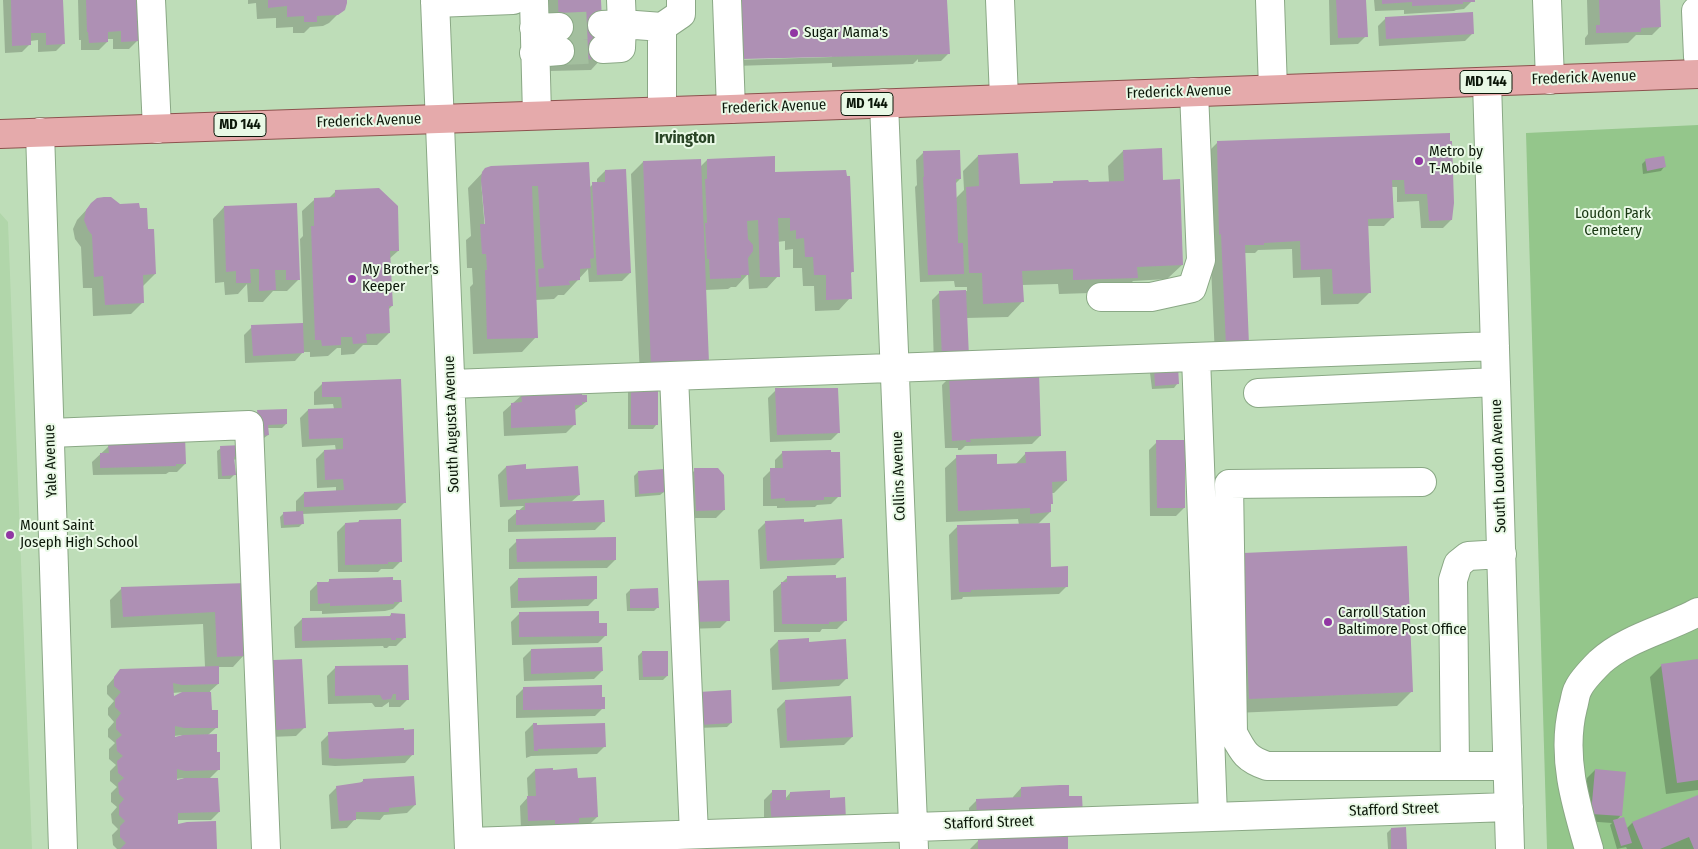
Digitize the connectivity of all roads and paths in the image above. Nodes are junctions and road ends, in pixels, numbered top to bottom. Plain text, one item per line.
1 (151, 0) edge
2 (513, 0) edge
3 (534, 0) edge
4 (681, 0) edge
5 (727, 0) edge
6 (1000, 0) edge
7 (1270, 0) edge
8 (1547, 0) edge
9 (435, 1) edge
10 (1697, 7) edge
11 (612, 25) tunnel mouth
12 (662, 27) junction
13 (1698, 57) edge
14 (1698, 74) edge
15 (1550, 80) junction
16 (1487, 82) junction
17 (1273, 89) junction
18 (1194, 92) junction
19 (1004, 98) junction
20 (884, 103) junction
21 (731, 109) junction
22 (662, 111) junction
23 (537, 115) junction
24 (440, 118) junction
25 (156, 128) junction
26 (40, 132) junction
27 (0, 134) edge
28 (1102, 297) dead end
29 (1495, 346) junction
30 (1196, 357) junction
31 (895, 368) junction
32 (674, 376) junction
33 (1496, 382) junction
34 (451, 384) junction
35 (1258, 393) dead end
36 (50, 433) junction
37 (1422, 482) dead end
38 (1502, 554) junction
39 (1698, 612) edge
40 (1455, 766) junction
41 (1507, 766) junction
42 (1508, 807) junction
43 (1213, 816) junction
44 (694, 834) junction
45 (914, 838) edge
46 (469, 845) edge
47 (63, 849) edge
48 (266, 849) edge
49 (1510, 849) edge
50 (1589, 849) edge

1 - 25 street
2 - 9 street
3 - 23 street
4 - 12 street
5 - 21 street
6 - 19 street
7 - 17 street
8 - 15 street
9 - 24 street, South Augusta Avenue
10 - 13 street
11 - 12 street
12 - 22 street
14 - 15 main road, Frederick Avenue / MD 144
15 - 16 main road, Frederick Avenue / MD 144
16 - 17 main road, Frederick Avenue / MD 144
16 - 29 street, South Loudon Avenue
17 - 18 main road, Frederick Avenue / MD 144
18 - 19 main road, Frederick Avenue / MD 144
18 - 28 street
19 - 20 main road, Frederick Avenue / MD 144
20 - 21 main road, Frederick Avenue / MD 144
20 - 31 street, Collins Avenue
21 - 22 main road, Frederick Avenue / MD 144
22 - 23 main road, Frederick Avenue / MD 144
23 - 24 main road, Frederick Avenue / MD 144
24 - 25 main road, Frederick Avenue / MD 144
24 - 34 street, South Augusta Avenue
25 - 26 main road, Frederick Avenue / MD 144
26 - 27 main road, Frederick Avenue / MD 144
26 - 36 street, Yale Avenue
29 - 30 street
29 - 33 street, South Loudon Avenue
30 - 31 street
30 - 43 street
31 - 32 street
31 - 45 street, Collins Avenue
32 - 34 street
32 - 44 street
33 - 35 street
33 - 38 street, South Loudon Avenue
34 - 46 street, South Augusta Avenue
36 - 47 street, Yale Avenue
36 - 48 street
37 - 40 street
38 - 40 street
38 - 41 street, South Loudon Avenue
39 - 50 street
40 - 41 street
41 - 42 street, South Loudon Avenue
42 - 43 street, Stafford Street
42 - 49 street, South Loudon Avenue
43 - 45 street, Stafford Street
44 - 45 street, Stafford Street
44 - 46 street, Stafford Street

